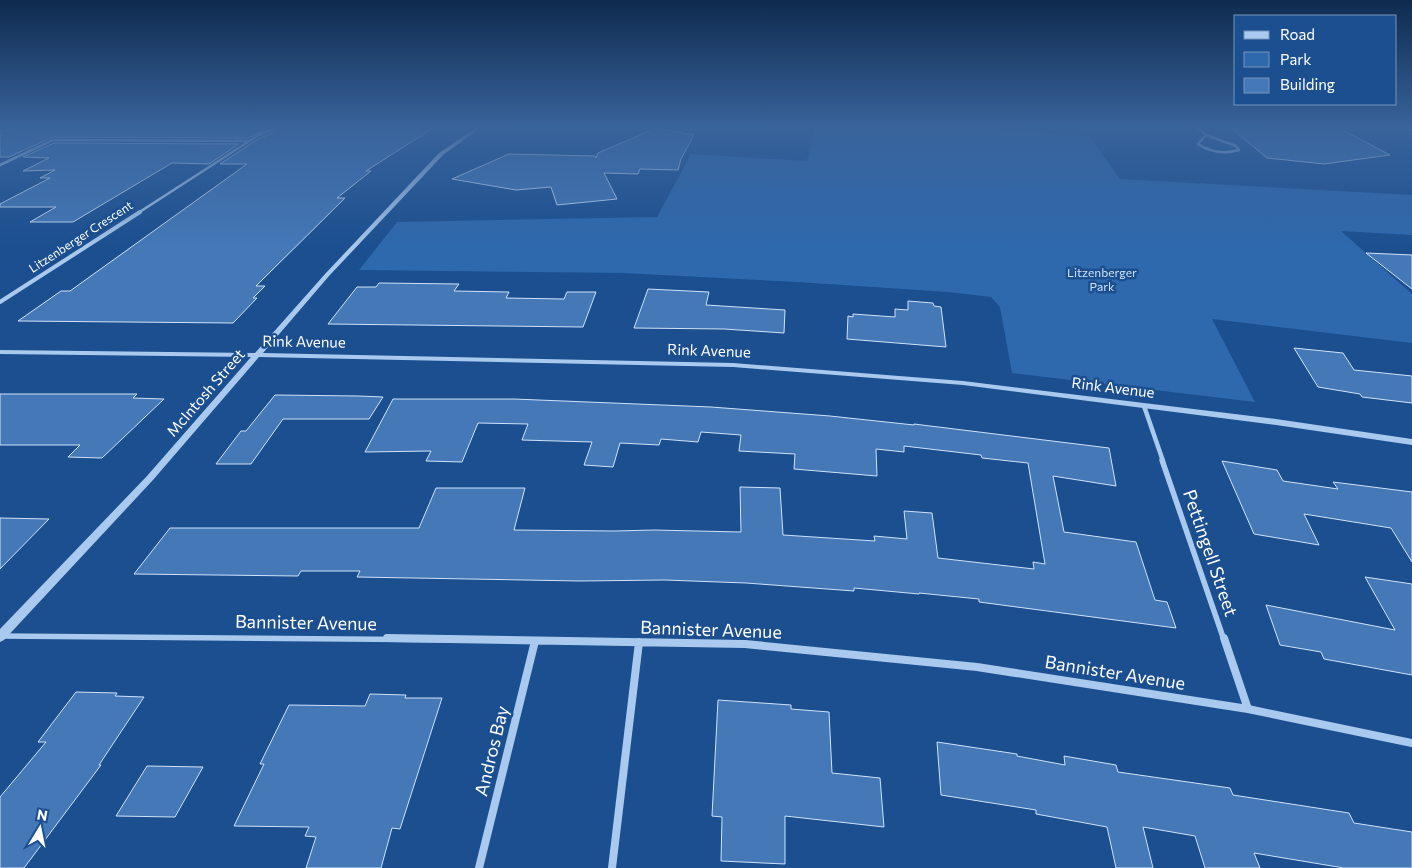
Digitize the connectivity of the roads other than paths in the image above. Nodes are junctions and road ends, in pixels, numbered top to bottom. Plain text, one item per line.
1 (207, 169) edge
2 (427, 169) edge
3 (0, 302) edge
4 (0, 352) edge
5 (257, 355) junction
6 (1144, 406) junction
7 (1412, 442) edge
8 (0, 636) edge
9 (535, 641) junction
10 (639, 642) junction
11 (1248, 709) junction
12 (1412, 743) edge
13 (479, 868) edge
14 (612, 868) edge

1 - 3 street, Litzenberger Crescent
2 - 5 street, McIntosh Street
4 - 5 street, Rink Avenue
5 - 6 street, Rink Avenue
5 - 8 street, McIntosh Street
6 - 7 street, Rink Avenue
6 - 11 street, Pettingell Street
8 - 9 street, Bannister Avenue
9 - 10 street, Bannister Avenue
9 - 13 street, Andros Bay
10 - 11 street, Bannister Avenue
10 - 14 street
11 - 12 street, Bannister Avenue

